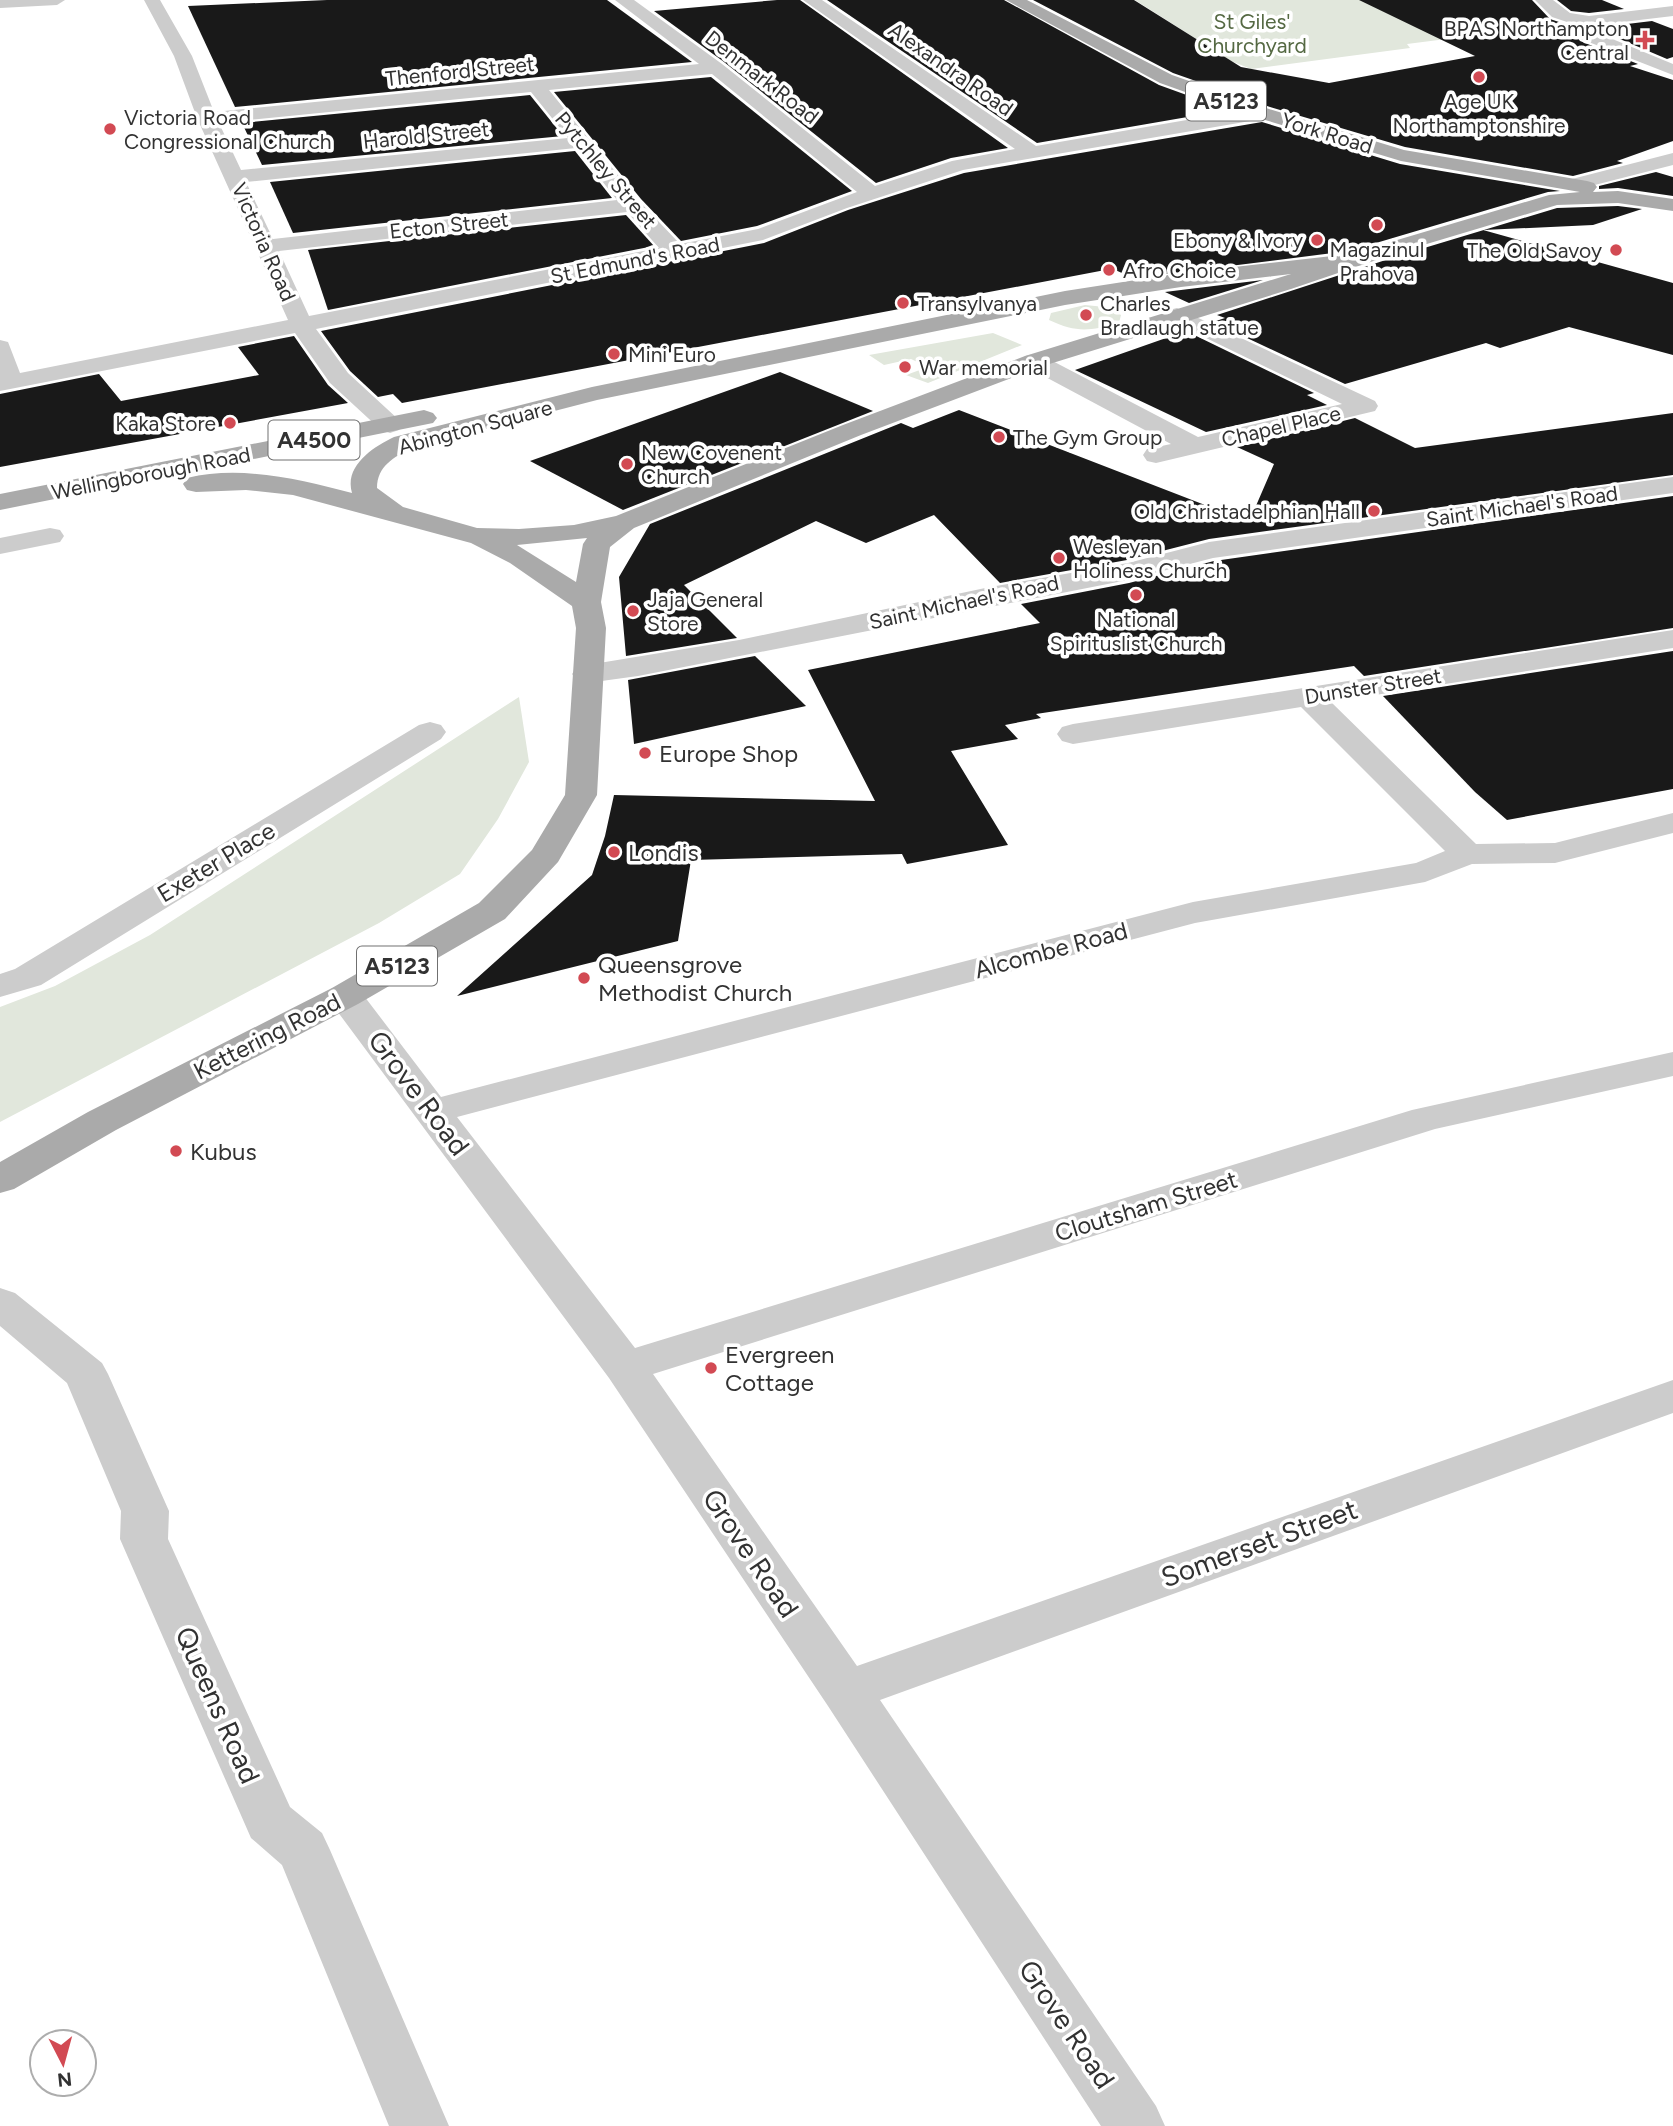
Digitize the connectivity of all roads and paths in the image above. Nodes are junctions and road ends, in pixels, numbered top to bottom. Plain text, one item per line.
1 (57, 0) edge
2 (152, 0) edge
3 (623, 0) edge
4 (811, 0) edge
5 (1014, 0) edge
6 (1543, 0) edge
7 (0, 3) edge
8 (1673, 11) edge
9 (1575, 19) junction
10 (716, 68) junction
11 (1673, 70) edge
12 (536, 86) junction
13 (1262, 113) junction
14 (207, 118) junction
15 (582, 142) junction
16 (1030, 151) junction
17 (1673, 159) edge
18 (1451, 165) junction
19 (234, 176) junction
20 (1579, 183) dead end
21 (871, 193) junction
22 (1618, 197) junction
23 (1541, 204) junction
24 (632, 205) junction
25 (1673, 205) edge
26 (265, 246) junction
27 (676, 253) junction
28 (1354, 260) junction
29 (1065, 298) junction
30 (1017, 307) junction
31 (1177, 315) junction
32 (1150, 323) junction
33 (302, 326) junction
34 (1103, 338) junction
35 (0, 347) edge
36 (1034, 361) junction
37 (5, 383) edge
38 (592, 394) junction
39 (390, 425) junction
40 (1195, 446) junction
41 (1156, 455) dead end
42 (1673, 485) edge
43 (0, 502) edge
44 (393, 513) junction
45 (0, 520) edge
46 (624, 522) junction
47 (50, 523) junction
48 (476, 536) junction
49 (0, 546) edge
50 (586, 602) junction
51 (1673, 639) edge
52 (587, 674) junction
53 (1307, 696) junction
54 (430, 733) dead end
55 (1073, 734) dead end
56 (1673, 823) edge
57 (1467, 854) junction
58 (0, 986) edge
59 (345, 996) junction
60 (1673, 1064) edge
61 (433, 1111) junction
62 (0, 1180) edge
63 (0, 1303) edge
64 (625, 1367) junction
65 (1673, 1396) edge
66 (846, 1691) junction
67 (419, 2126) edge
68 (1135, 2126) edge

1 - 7 street
2 - 14 street, Victoria Road
3 - 10 street, Denmark Road
4 - 16 street, Alexandra Road
5 - 13 main road, York Road / A5123
6 - 9 street
8 - 9 street
9 - 11 street
10 - 12 street, Thenford Street
10 - 21 street, Denmark Road
12 - 14 street, Thenford Street
12 - 15 street, Pytchley Street
13 - 16 street, St Edmund's Road
13 - 18 main road, York Road / A5123
14 - 19 street, Victoria Road
15 - 19 street, Harold Street
15 - 24 street, Pytchley Street
16 - 21 street, St Edmund's Road
17 - 20 street
18 - 22 main road, York Road / A5123
18 - 23 main road
19 - 26 street, Victoria Road
21 - 27 street, St Edmund's Road
22 - 23 main road, Abington Square / A4500
22 - 25 main road, A5123
23 - 28 main road, Abington Square / A4500
24 - 26 street, Ecton Street
24 - 27 street, Pytchley Street
26 - 33 street, Victoria Road
27 - 33 street, St Edmund's Road
28 - 29 main road, Abington Square / A4500
28 - 31 main road, Abington Square / A4500
29 - 30 main road, Abington Square / A4500
29 - 32 main road, A4500
30 - 34 main road, A4500
30 - 38 main road, Abington Square / A4500
31 - 32 main road, Abington Square / A4500
31 - 40 street, Chapel Place
32 - 34 main road, Abington Square / A4500
33 - 37 street, St Edmund's Road
33 - 39 street, Victoria Road
34 - 36 main road, Abington Square / A4500
35 - 37 street
36 - 40 street
36 - 46 main road, Abington Square / A4500
38 - 39 main road, Wellingborough Road / A4500
38 - 44 main road, Abington Square / A4500
39 - 43 main road, Wellingborough Road / A4500
40 - 41 street, Chapel Place
42 - 52 street, Saint Michael's Road
44 - 47 main road, Wellingborough Road
44 - 48 main road, Abington Square / A4500
45 - 47 main road, Wellingborough Road
46 - 48 main road, Abington Square / A4500
46 - 50 main road, A5123
47 - 49 street
48 - 50 main road
50 - 52 main road, Kettering Road / A5123
51 - 53 street, Dunster Street
52 - 59 main road, Kettering Road / A5123
53 - 55 street, Dunster Street
53 - 57 street
54 - 58 street, Exeter Place
56 - 57 street, Alcombe Road
57 - 61 street, Alcombe Road
59 - 61 street, Grove Road
59 - 62 main road, Kettering Road / A5123
60 - 64 street, Cloutsham Street
61 - 64 street, Grove Road
63 - 67 street, Queens Road
64 - 66 street, Grove Road
65 - 66 street, Somerset Street
66 - 68 street, Grove Road

